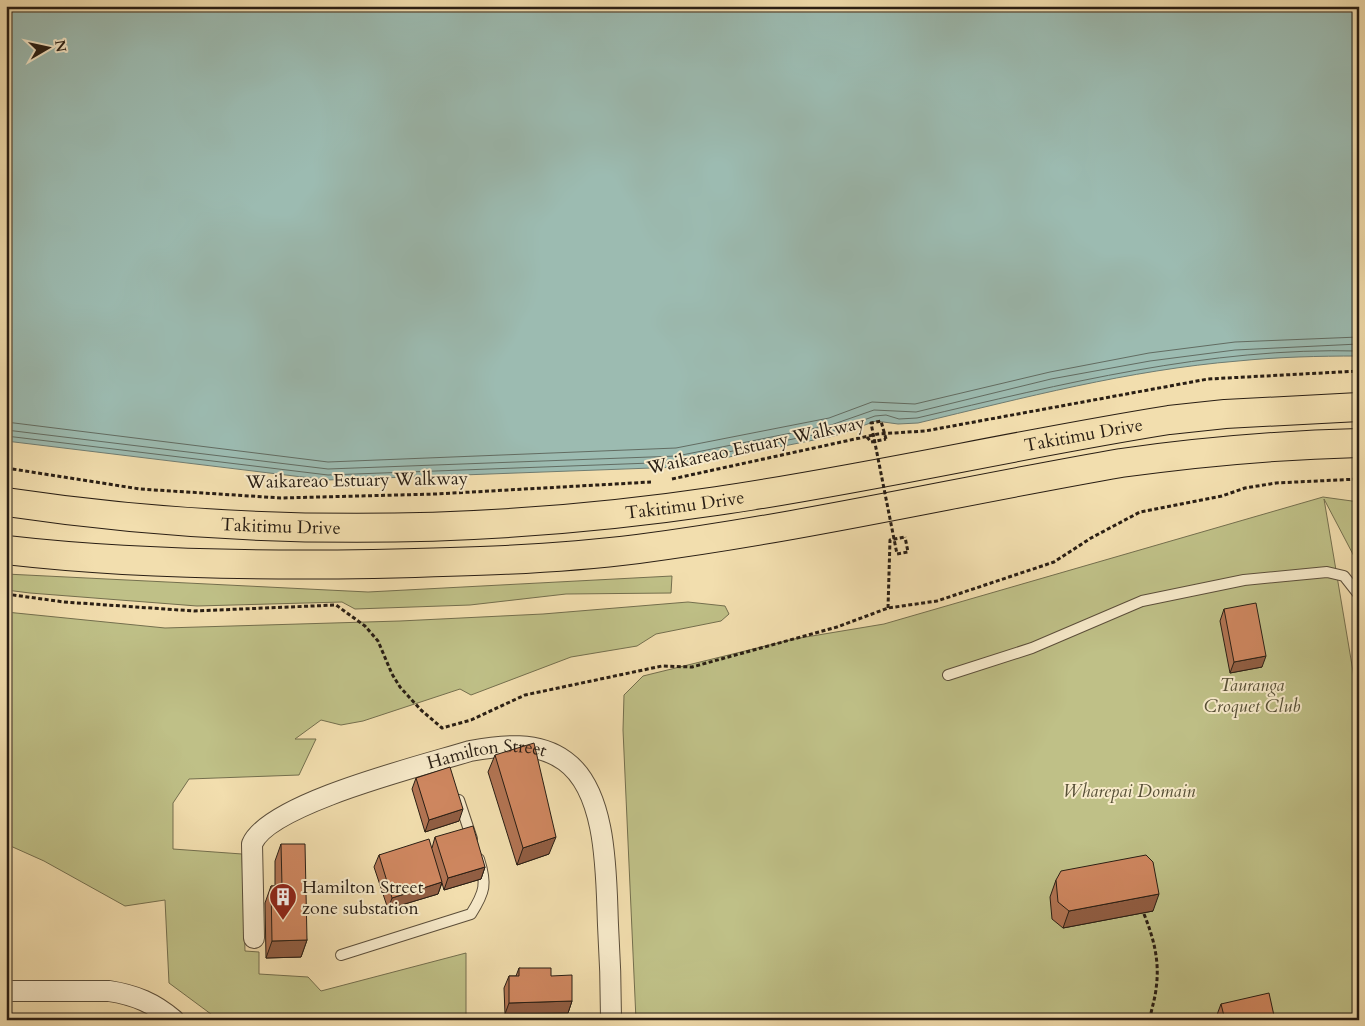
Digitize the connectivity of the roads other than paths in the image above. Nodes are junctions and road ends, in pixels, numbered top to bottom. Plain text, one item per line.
1 (1359, 407) edge
2 (1359, 443) edge
3 (6, 502) edge
4 (6, 521) edge
5 (195, 523) junction
6 (6, 550) edge
7 (1359, 595) edge
8 (948, 675) dead end
9 (454, 787) edge
10 (254, 938) dead end
11 (341, 955) dead end
12 (6, 991) edge
13 (169, 1016) edge
14 (611, 1020) edge

1 - 5 highway, Takitimu Drive
2 - 6 highway, Takitimu Drive
3 - 5 highway, Takitimu Drive
4 - 5 highway
7 - 8 lane
9 - 11 lane
10 - 14 street, Hamilton Street
12 - 13 street

